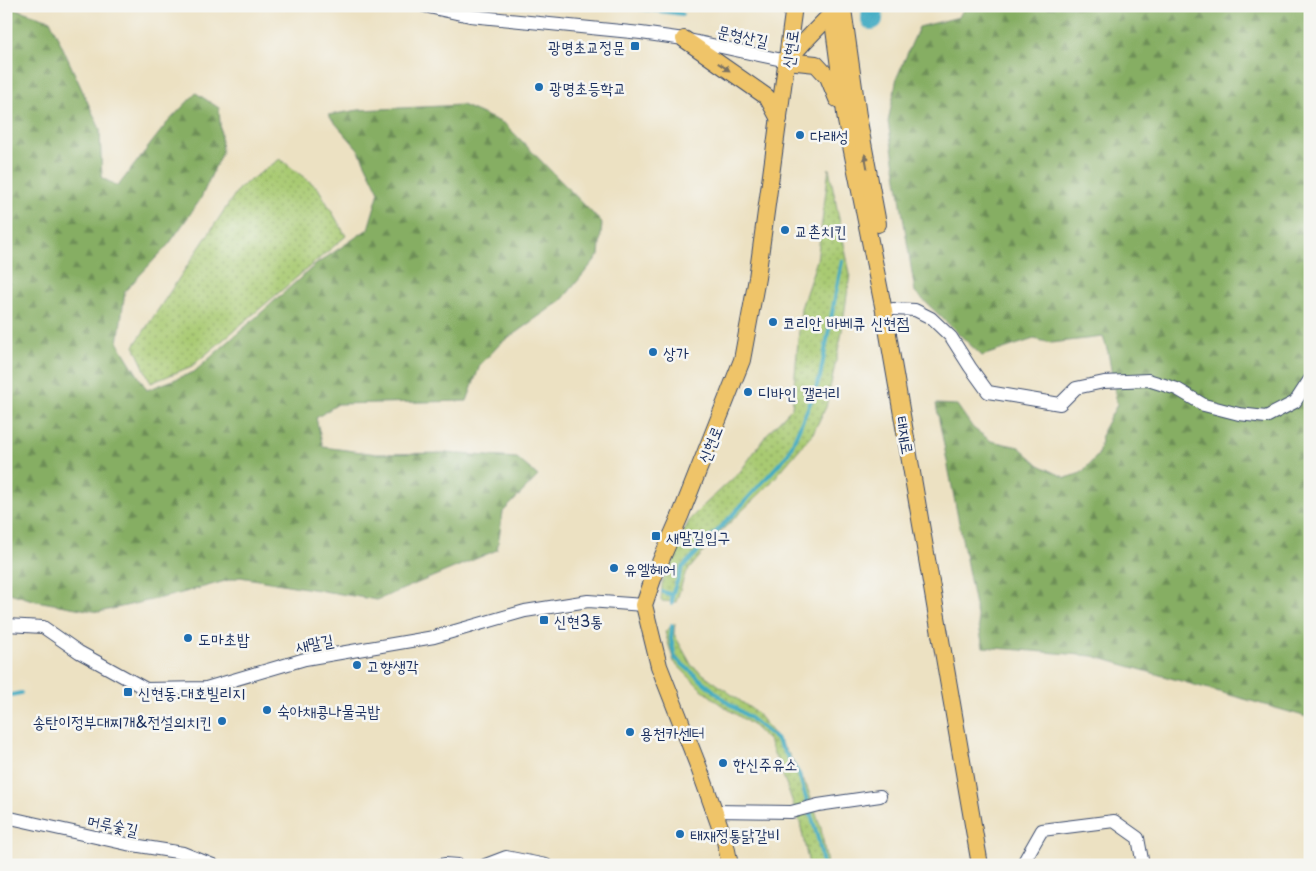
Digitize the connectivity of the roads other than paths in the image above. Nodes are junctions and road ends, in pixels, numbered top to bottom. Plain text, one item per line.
1 (424, 6) edge
2 (794, 6) edge
3 (837, 9) edge
4 (684, 39) junction
5 (788, 61) junction
6 (779, 119) junction
7 (846, 121) junction
8 (893, 309) junction
9 (1310, 379) edge
10 (644, 605) junction
11 (6, 625) edge
12 (880, 796) dead end
13 (714, 811) junction
14 (6, 817) edge
15 (213, 865) edge
16 (441, 865) edge
17 (458, 865) edge
18 (485, 865) edge
19 (546, 865) edge
20 (730, 865) edge
21 (980, 865) edge
22 (988, 865) edge
23 (1022, 865) edge
24 (1143, 865) edge

1 - 4 street, 문형산길
2 - 5 main road, 신현로
3 - 5 main road
3 - 7 main road, 태재로
8 -> 3 main road, 태재로
4 - 5 street, 문형산길
4 -> 6 main road
5 - 6 main road, 신현로
5 - 7 main road
6 - 10 main road, 신현로
7 - 21 main road, 태재로
8 - 9 street
8 - 22 main road, 태재로
10 - 11 street, 새말길
10 - 13 main road
12 - 13 street
13 - 20 main road
14 - 15 street, 머루숯길
16 - 17 street
18 - 19 street
23 - 24 street

